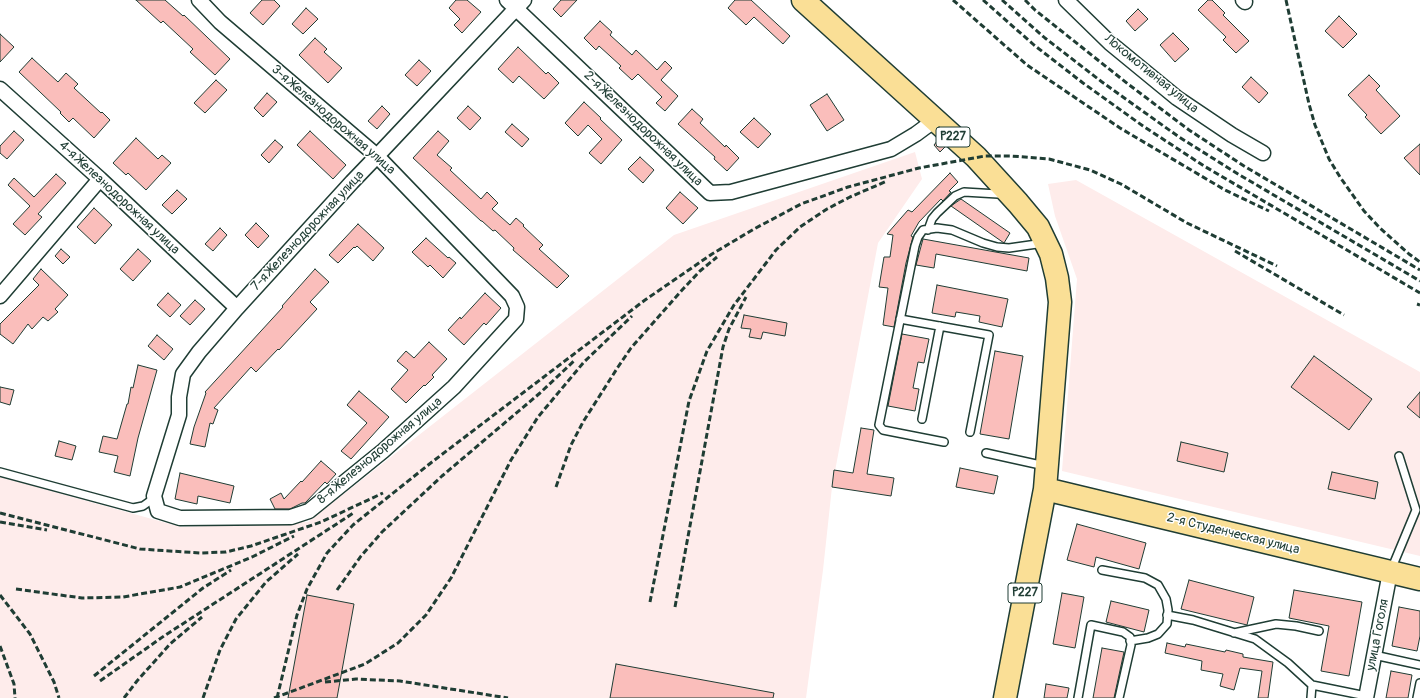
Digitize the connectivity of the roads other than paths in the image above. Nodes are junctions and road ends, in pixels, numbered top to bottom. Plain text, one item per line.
1 (199, 0) edge
2 (803, 0) edge
3 (1066, 0) edge
4 (516, 3) edge
5 (0, 89) edge
6 (935, 120) junction
7 (1263, 153) dead end
8 (377, 156) junction
9 (100, 178) junction
10 (1007, 191) junction
11 (928, 230) junction
12 (1045, 242) junction
13 (0, 296) edge
14 (512, 296) joint
15 (237, 308) junction
16 (900, 319) junction
17 (940, 326) junction
18 (922, 419) dead end
19 (970, 432) dead end
20 (944, 442) dead end
21 (986, 453) dead end
22 (1399, 456) dead end
23 (1047, 466) junction
24 (0, 472) edge
25 (1045, 489) junction
26 (154, 496) junction
27 (1102, 570) dead end
28 (1390, 572) junction
29 (1420, 579) edge
30 (1167, 616) junction
31 (1319, 631) dead end
32 (1234, 633) junction
33 (1130, 641) junction
34 (1374, 655) junction
35 (1420, 665) edge
36 (1420, 682) edge
37 (1312, 686) junction
38 (1366, 697) edge
39 (1005, 698) edge
40 (1078, 698) edge
41 (1119, 698) edge
42 (1310, 698) edge
43 (1417, 698) edge

1 - 8 street, 3-я Железнодорожная улица
2 - 6 main road, Р227
3 - 7 street, Локомотивная улица
4 - 6 street, 2-я Железнодорожная улица
4 - 8 street, 7-я Железнодорожная улица
5 - 9 street, 4-я Железнодорожная улица
6 - 10 main road, Р227
8 - 14 street, 3-я Железнодорожная улица
8 - 15 street, 7-я Железнодорожная улица
9 - 13 street
9 - 15 street, 4-я Железнодорожная улица
10 - 11 lane
10 - 12 main road, Р227
11 - 12 lane
11 - 16 lane
12 - 23 main road, Р227
14 - 26 street, 8-я Железнодорожная улица
15 - 26 street, 7-я Железнодорожная улица
16 - 17 lane
16 - 20 lane
17 - 18 lane
17 - 19 lane
21 - 23 lane
22 - 28 lane
23 - 25 main road, Р227
24 - 26 lane
25 - 28 main road, 2-я Студенческая улица
25 - 39 main road, Р227
27 - 30 lane
28 - 29 main road, 2-я Студенческая улица
28 - 34 street, улица Гоголя
30 - 32 lane
30 - 33 lane
31 - 32 lane
32 - 37 lane
33 - 40 lane
33 - 41 lane
34 - 35 lane
34 - 38 street, улица Гоголя
36 - 43 lane
37 - 38 lane
37 - 42 lane

